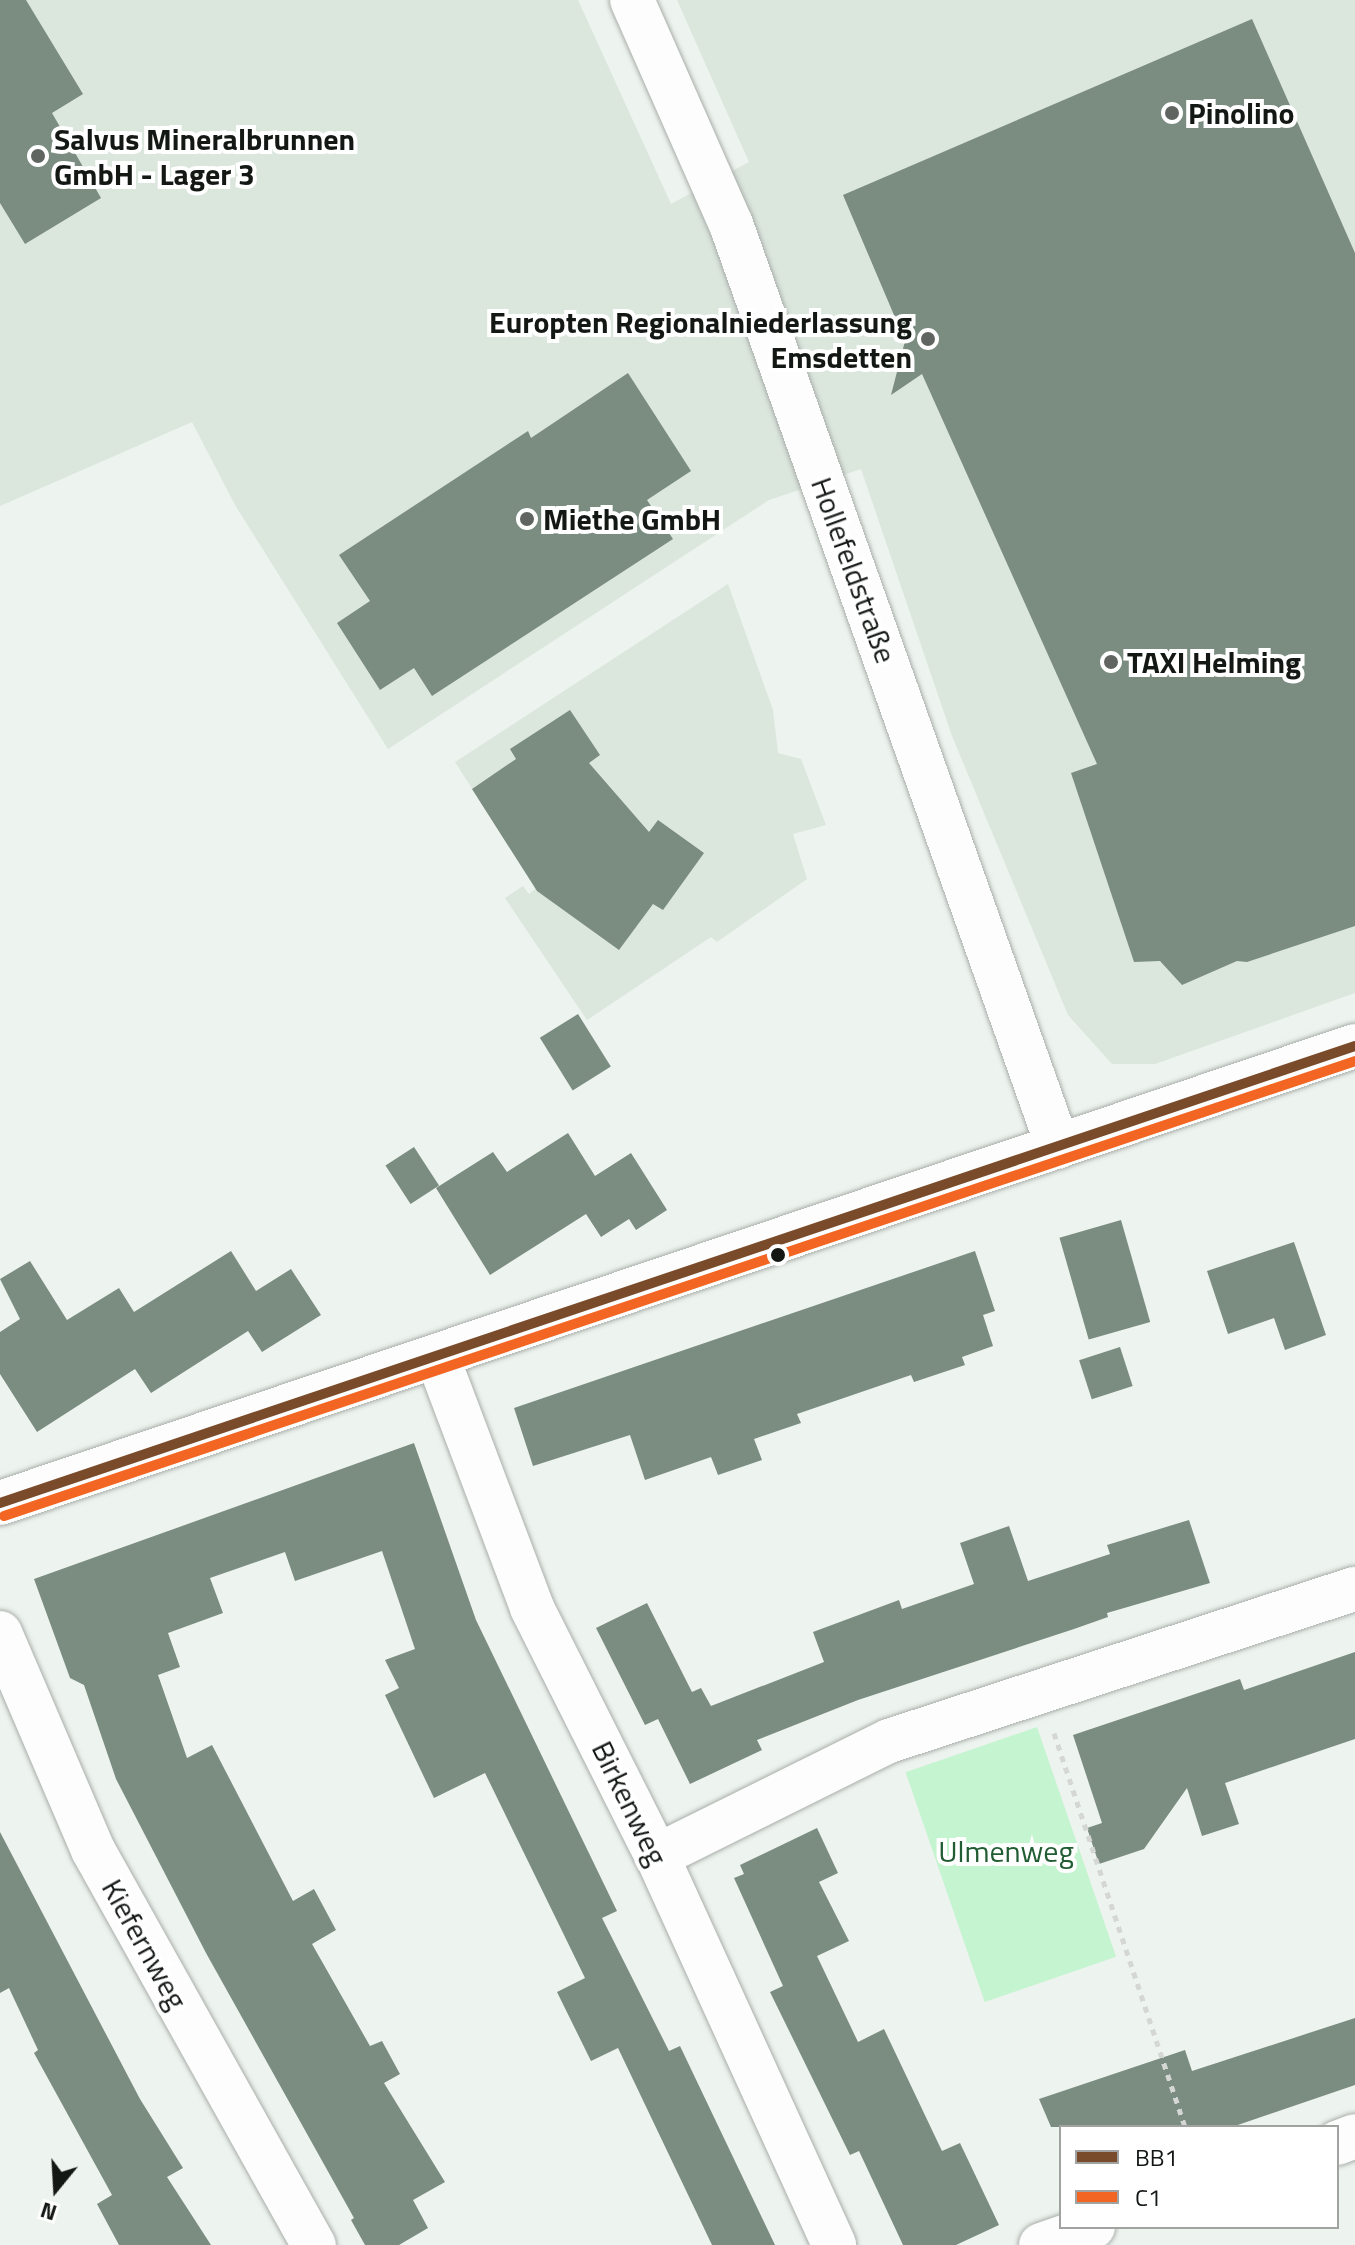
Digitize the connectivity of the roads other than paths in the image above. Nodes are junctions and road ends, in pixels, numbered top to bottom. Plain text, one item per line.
1 (632, 0) edge
2 (1355, 1046) edge
3 (1058, 1147) junction
4 (437, 1356) junction
5 (0, 1503) edge
6 (1355, 1589) edge
7 (0, 1633) edge
8 (657, 1856) junction
9 (1087, 2229) edge
10 (314, 2245) edge
11 (834, 2245) edge
12 (1041, 2245) edge

1 - 3 street, Hollefeldstraße
2 - 3 street
3 - 4 street
4 - 5 street
4 - 8 street, Birkenweg
6 - 8 street
7 - 10 street, Kiefernweg
8 - 11 street, Birkenweg
9 - 12 street

